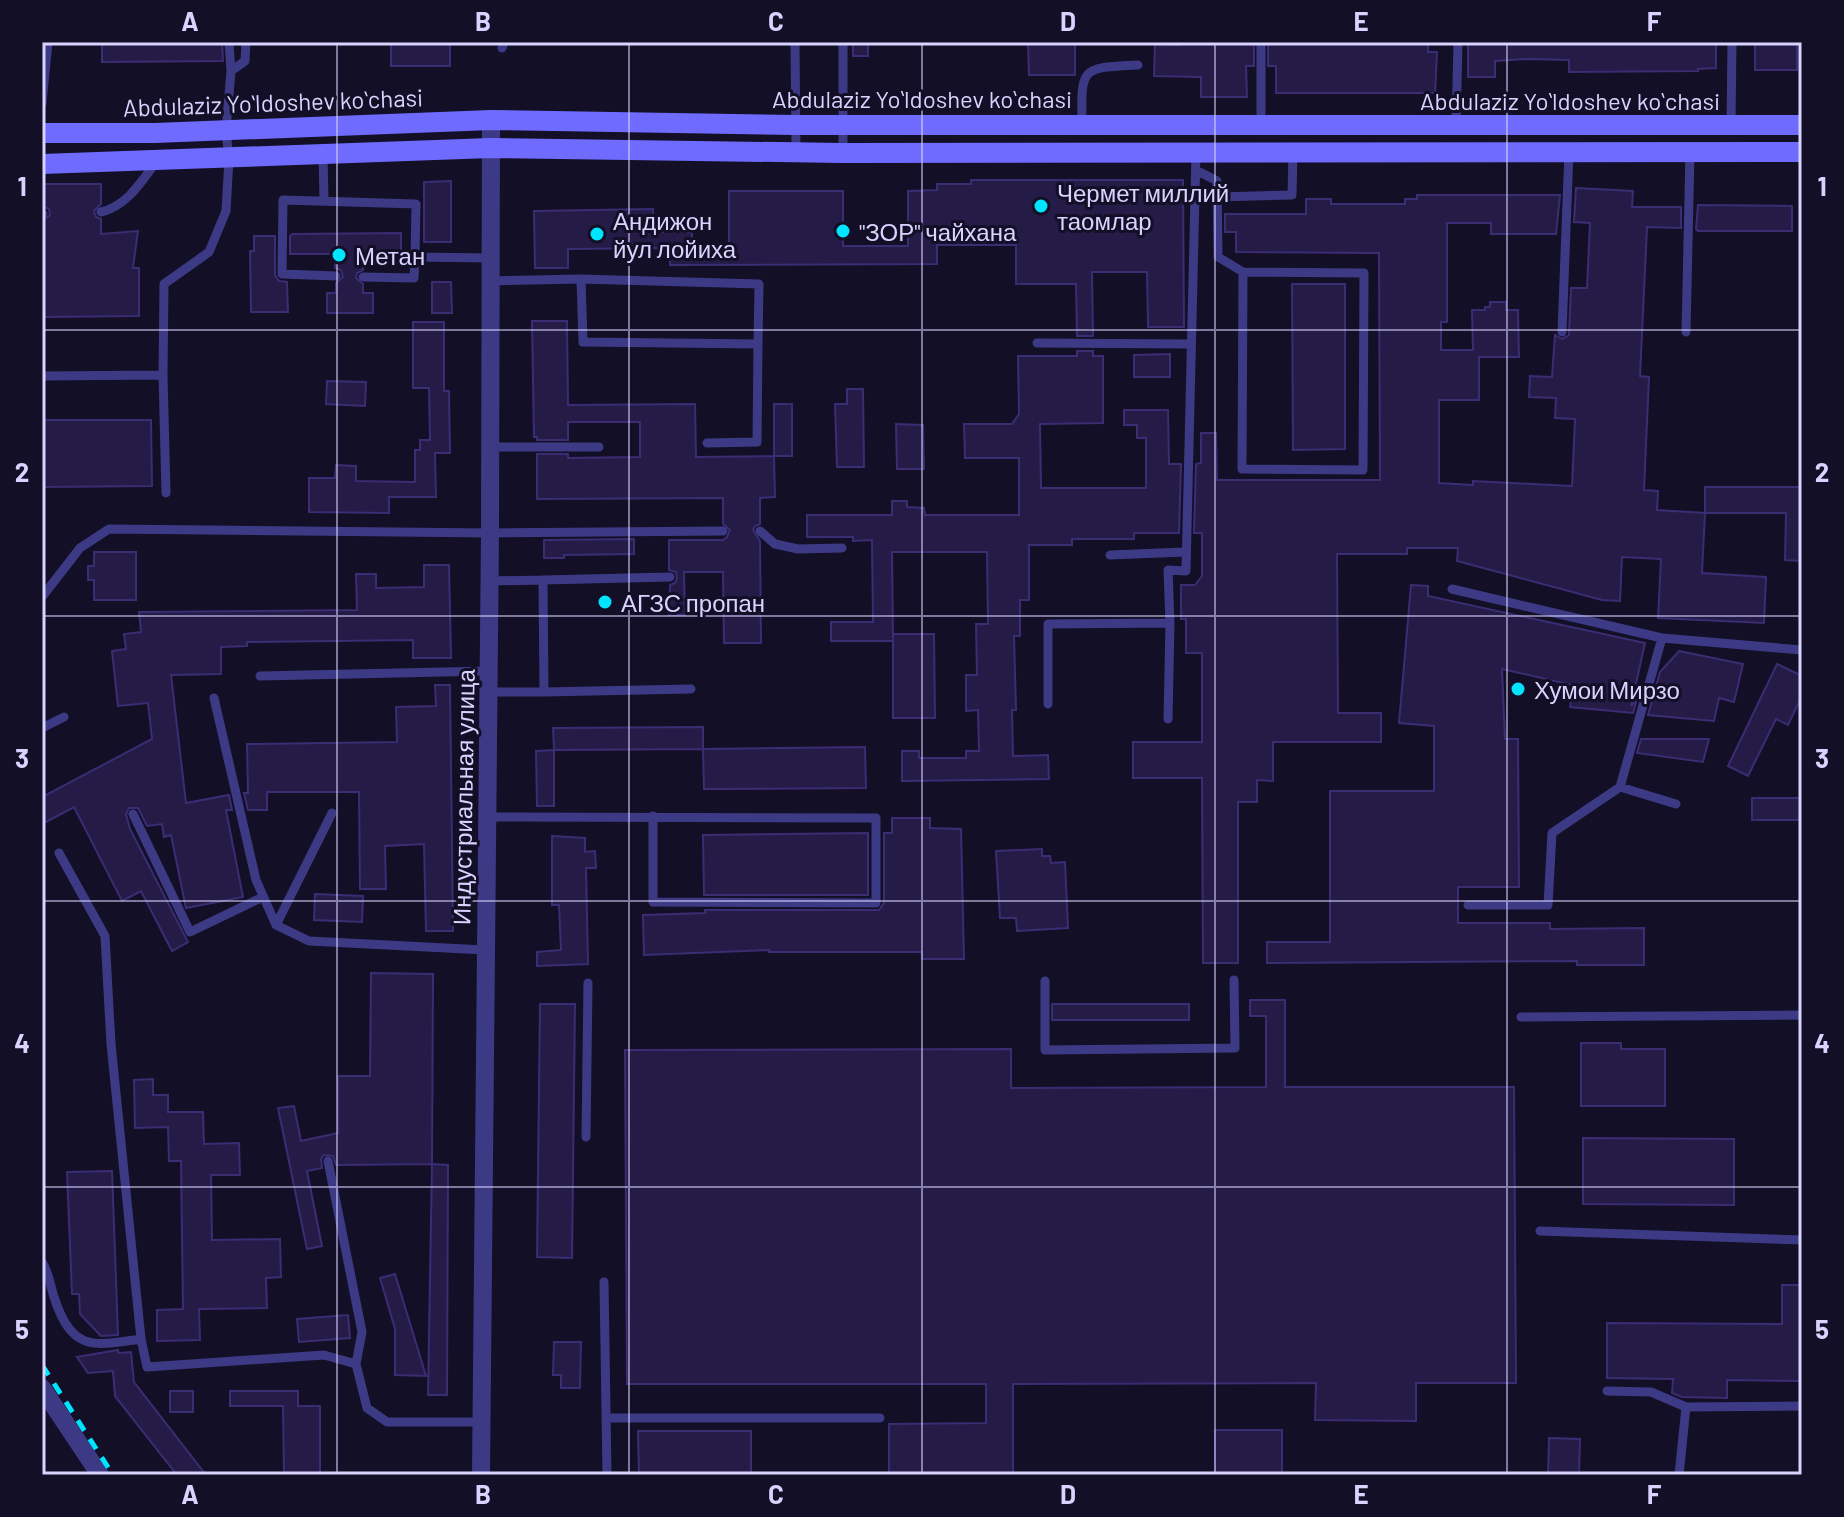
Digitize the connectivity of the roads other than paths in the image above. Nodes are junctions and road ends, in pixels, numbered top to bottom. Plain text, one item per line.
1 (48, 42) edge
2 (229, 42) edge
3 (246, 42) edge
4 (795, 42) edge
5 (843, 42) edge
6 (1261, 42) edge
7 (1458, 42) edge
8 (1732, 42) edge
9 (1138, 65) dead end
10 (231, 71) junction
11 (42, 103) edge
12 (491, 120) junction
13 (843, 124) junction
14 (1082, 124) junction
15 (795, 125) junction
16 (1261, 125) junction
17 (1802, 125) edge
18 (1456, 126) junction
19 (1731, 127) junction
20 (226, 130) junction
21 (42, 133) edge
22 (491, 148) junction
23 (796, 152) junction
24 (1569, 152) junction
25 (1690, 152) junction
26 (1802, 152) edge
27 (843, 153) junction
28 (1293, 153) junction
29 (323, 155) junction
30 (229, 159) junction
31 (1196, 161) junction
32 (156, 162) junction
33 (42, 164) edge
34 (1217, 197) junction
35 (324, 201) junction
36 (101, 212) dead end
37 (415, 257) junction
38 (491, 258) junction
39 (1243, 272) junction
40 (336, 276) dead end
41 (363, 277) dead end
42 (581, 279) junction
43 (491, 281) junction
44 (1562, 332) dead end
45 (1686, 332) dead end
46 (1037, 343) dead end
47 (758, 344) junction
48 (1191, 344) junction
49 (163, 375) junction
50 (42, 376) edge
51 (707, 443) dead end
52 (490, 447) junction
53 (599, 447) dead end
54 (166, 493) dead end
55 (723, 531) dead end
56 (760, 531) dead end
57 (490, 533) junction
58 (842, 548) dead end
59 (1185, 552) junction
60 (1110, 555) dead end
61 (670, 577) dead end
62 (543, 580) junction
63 (489, 581) junction
64 (1452, 589) dead end
65 (42, 597) edge
66 (1170, 623) junction
67 (1662, 638) junction
68 (1802, 650) edge
69 (489, 671) junction
70 (260, 676) dead end
71 (691, 689) dead end
72 (488, 692) junction
73 (544, 692) junction
74 (214, 698) dead end
75 (1048, 704) dead end
76 (64, 717) dead end
77 (1168, 719) dead end
78 (42, 728) edge
79 (1620, 787) junction
80 (1676, 804) dead end
81 (332, 813) dead end
82 (133, 814) dead end
83 (653, 816) junction
84 (487, 817) junction
85 (59, 853) dead end
86 (263, 897) junction
87 (1468, 905) dead end
88 (276, 925) junction
89 (485, 950) junction
90 (1234, 980) dead end
91 (1045, 981) dead end
92 (588, 983) dead end
93 (1802, 1015) edge
94 (1521, 1017) dead end
95 (586, 1137) dead end
96 (328, 1161) dead end
97 (1540, 1231) dead end
98 (1802, 1240) edge
99 (42, 1262) edge
100 (604, 1282) dead end
101 (141, 1339) junction
102 (356, 1364) junction
103 (42, 1388) edge
104 (1607, 1391) dead end
105 (1802, 1406) edge
106 (1686, 1407) junction
107 (606, 1418) junction
108 (880, 1418) dead end
109 (481, 1422) junction
110 (100, 1475) edge
111 (481, 1475) edge
112 (607, 1475) edge
113 (1679, 1475) edge

1 - 11 lane
2 - 10 lane
3 - 10 lane
4 - 15 lane
5 - 13 lane
6 - 16 lane
7 - 18 lane
8 - 19 lane
9 - 14 lane
10 - 20 lane
12 - 15 main road, Abdulaziz Yoʻldoshev koʻchasi
12 - 20 main road, Abdulaziz Yoʻldoshev koʻchasi
12 - 22 street, Индустриальная улица
13 - 14 main road, Abdulaziz Yoʻldoshev koʻchasi
13 - 15 main road, Abdulaziz Yoʻldoshev koʻchasi
13 - 27 lane
14 - 16 main road, Abdulaziz Yoʻldoshev koʻchasi
15 - 23 lane
16 - 18 main road, Abdulaziz Yoʻldoshev koʻchasi
17 - 19 main road, Abdulaziz Yoʻldoshev koʻchasi
18 - 19 main road, Abdulaziz Yoʻldoshev koʻchasi
20 - 21 main road, Abdulaziz Yoʻldoshev koʻchasi
20 - 30 lane
22 - 23 main road
22 - 29 main road
22 - 38 street, Индустриальная улица
23 - 27 main road
24 - 25 main road
24 - 28 main road
24 - 44 lane
25 - 26 main road
25 - 45 lane
27 - 31 main road
28 - 31 main road
28 - 34 lane
29 - 30 main road
29 - 35 lane
30 - 32 main road
30 - 49 lane
31 - 34 lane
31 - 48 lane
32 - 33 main road
32 - 36 lane
34 - 39 lane
35 - 37 lane
35 - 40 lane
37 - 38 lane
37 - 41 lane
38 - 43 street, Индустриальная улица
39 - 39 lane
42 - 43 lane
42 - 47 lane
42 - 47 lane
43 - 52 street, Индустриальная улица
46 - 48 lane
47 - 51 lane
48 - 59 lane
49 - 50 lane
49 - 54 lane
52 - 53 lane
52 - 57 street, Индустриальная улица
55 - 57 lane
56 - 58 lane
57 - 63 street, Индустриальная улица
57 - 65 lane
59 - 60 lane
59 - 66 lane
61 - 62 lane
62 - 63 lane
62 - 73 lane
63 - 69 street, Индустриальная улица
64 - 67 lane
66 - 75 lane
66 - 77 lane
67 - 68 lane
67 - 79 lane
69 - 70 lane
69 - 72 street, Индустриальная улица
71 - 73 lane
72 - 73 lane
72 - 84 street, Индустриальная улица
74 - 86 lane
76 - 78 lane
79 - 80 lane
79 - 87 lane
81 - 88 lane
82 - 86 lane
83 - 83 lane
83 - 84 lane
84 - 89 street, Индустриальная улица
85 - 101 lane
86 - 88 lane
88 - 89 lane
89 - 109 street, Индустриальная улица
90 - 91 lane
92 - 95 lane
93 - 94 lane
96 - 102 lane
97 - 98 lane
99 - 101 lane
100 - 107 lane
101 - 102 lane
102 - 109 lane
103 - 110 street
104 - 106 lane
105 - 106 lane
106 - 113 lane
107 - 108 lane
107 - 112 lane
109 - 111 street, Индустриальная улица

